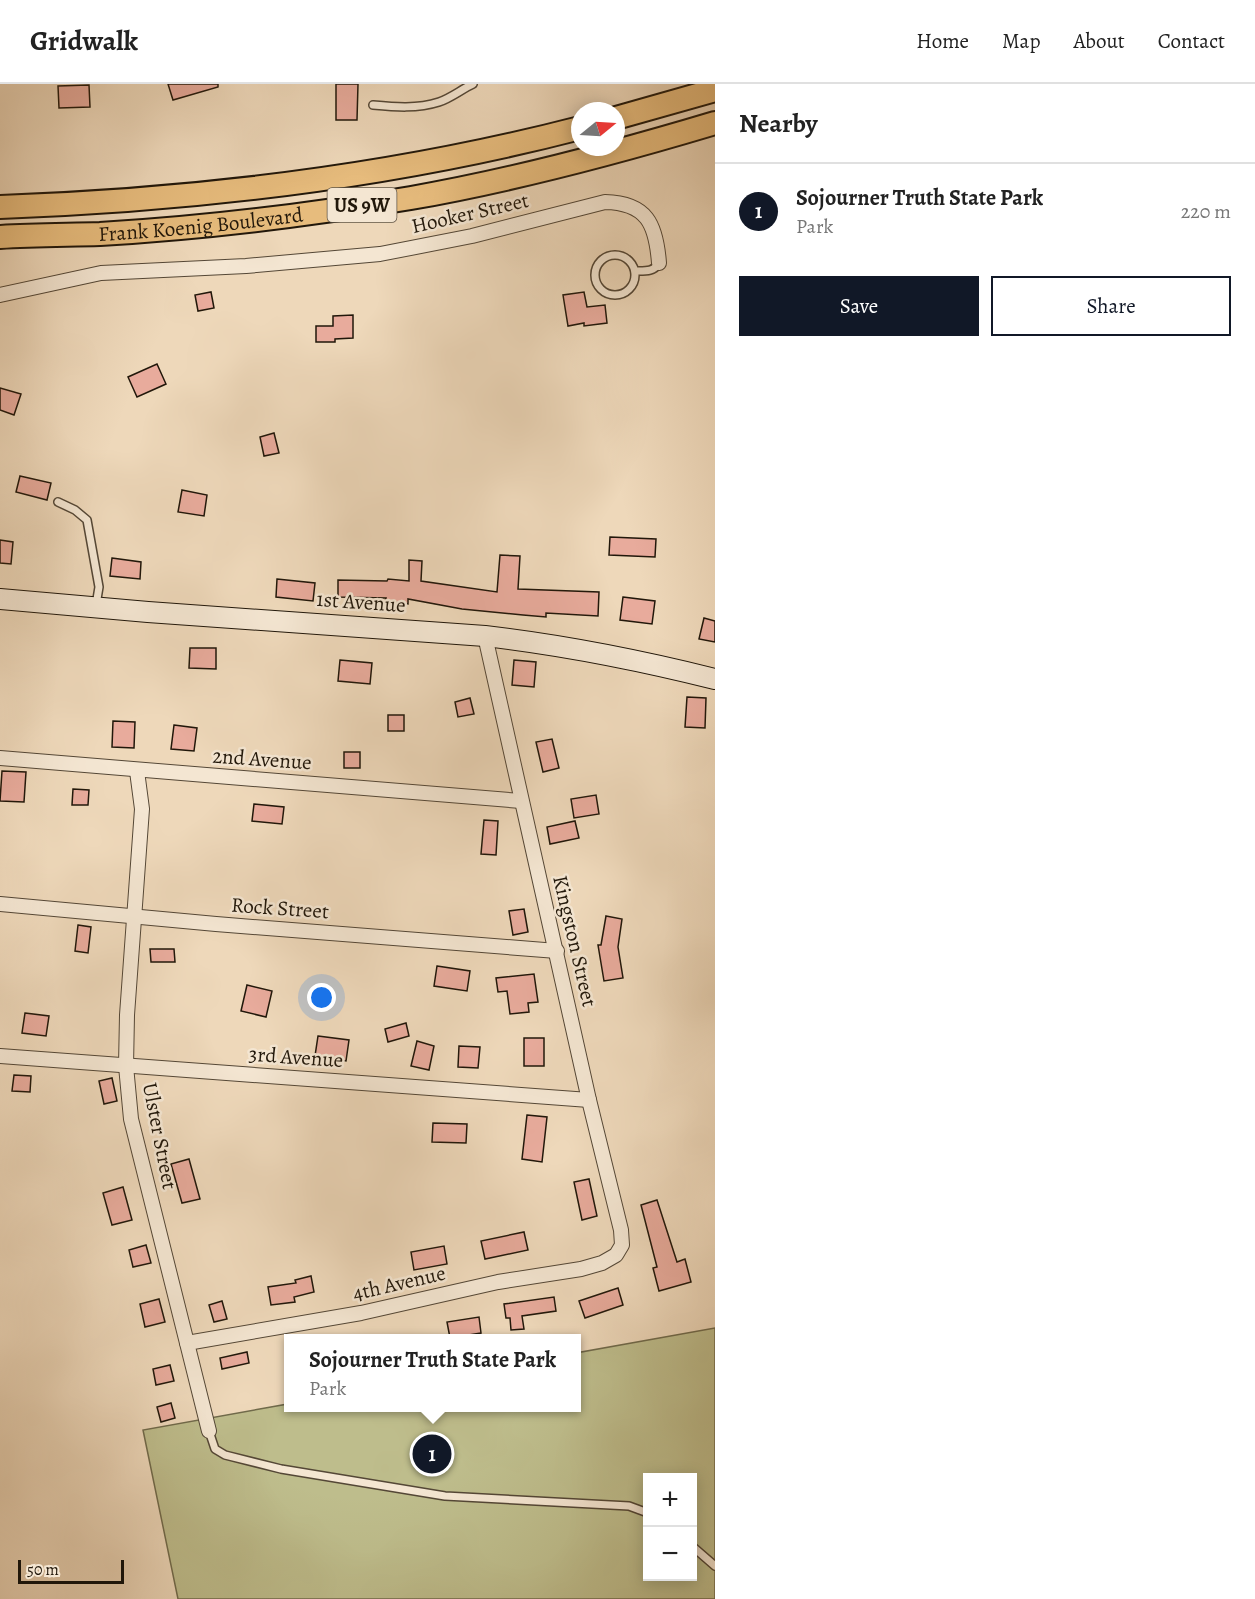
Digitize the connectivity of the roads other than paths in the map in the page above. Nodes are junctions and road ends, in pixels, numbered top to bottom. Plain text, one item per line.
1 (473, 84) edge
2 (715, 90) edge
3 (373, 105) dead end
4 (625, 115) edge
5 (715, 123) edge
6 (571, 130) edge
7 (0, 207) edge
8 (0, 237) edge
9 (659, 263) joint
10 (635, 271) junction
11 (0, 294) edge
12 (58, 502) dead end
13 (0, 599) edge
14 (96, 608) junction
15 (485, 636) junction
16 (715, 680) edge
17 (0, 758) edge
18 (137, 771) junction
19 (521, 801) junction
20 (0, 904) edge
21 (135, 916) junction
22 (556, 951) junction
23 (0, 1056) edge
24 (126, 1066) junction
25 (589, 1100) junction
26 (616, 1255) joint
27 (187, 1343) junction
28 (209, 1431) joint
29 (643, 1511) edge
30 (697, 1550) edge
31 (715, 1566) edge

1 - 3 lane
2 - 4 main road
5 - 8 main road, Frank Koenig Boulevard / US 9W
6 - 7 main road, Frank Koenig Boulevard / US 9W
9 - 10 lane
9 - 11 street, Hooker Street
10 - 10 lane
12 - 14 lane
13 - 14 street, 1st Avenue
14 - 15 street, 1st Avenue
15 - 16 street, 1st Avenue
15 - 19 street, Kingston Street
17 - 18 street, 2nd Avenue
18 - 19 street, 2nd Avenue
18 - 21 street, Ulster Street
19 - 22 street, Kingston Street
20 - 21 street, Rock Street
21 - 22 street, Rock Street
21 - 24 street, Ulster Street
22 - 25 street, Kingston Street
23 - 24 street, 3rd Avenue
24 - 25 street, 3rd Avenue
24 - 27 street, Ulster Street
25 - 26 street, Kingston Street
26 - 27 street, 4th Avenue
27 - 28 street, Ulster Street
28 - 29 lane
30 - 31 lane

